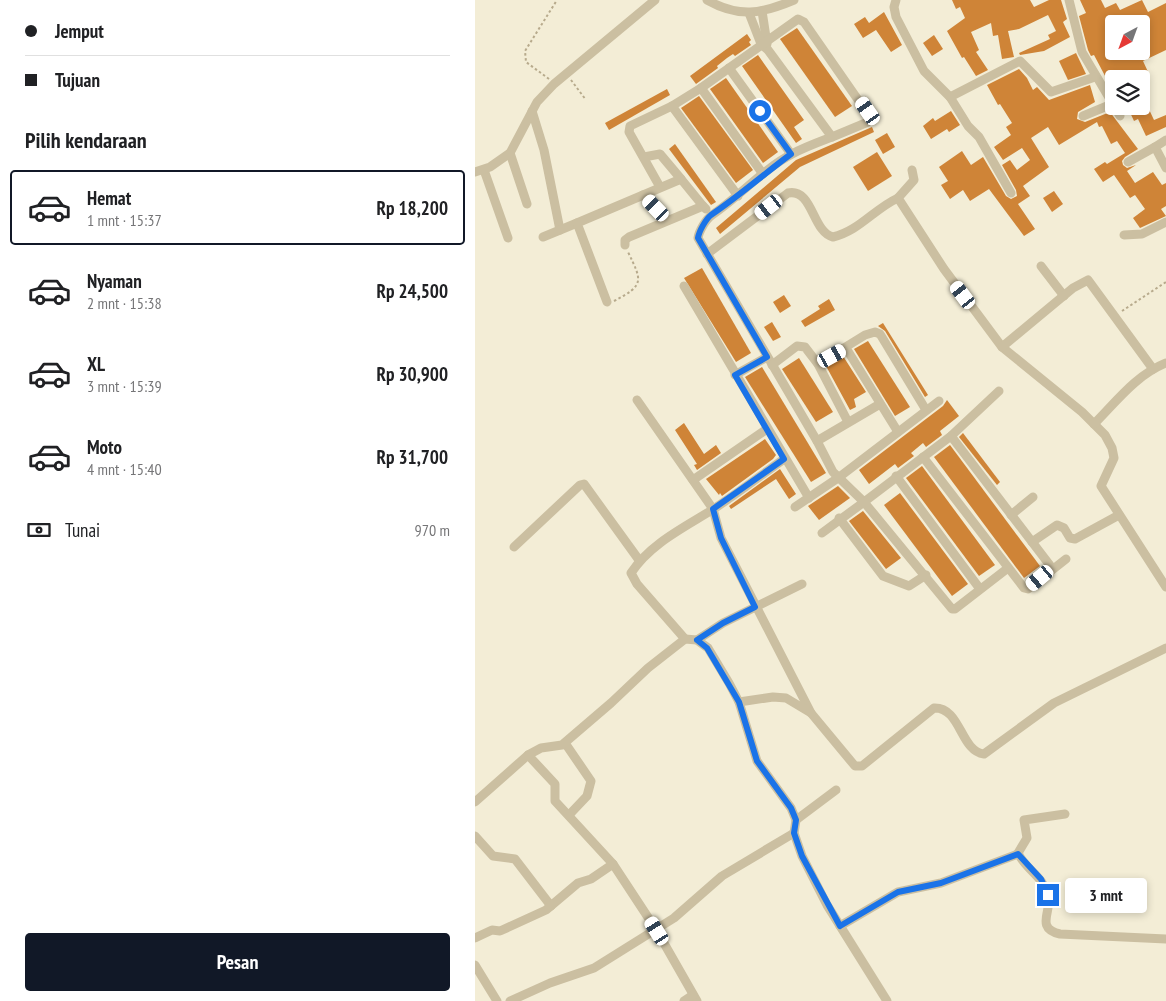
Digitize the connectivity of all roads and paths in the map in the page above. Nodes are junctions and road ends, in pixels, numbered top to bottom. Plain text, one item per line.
1 (557, 0) edge
2 (655, 0) edge
3 (707, 0) edge
4 (794, 0) edge
5 (896, 0) edge
6 (1069, 0) edge
7 (762, 12) junction
8 (749, 13) junction
9 (765, 45) junction
10 (729, 68) junction
11 (566, 74) junction
12 (1095, 78) junction
13 (554, 84) junction
14 (701, 88) junction
15 (1105, 93) edge
16 (950, 98) junction
17 (586, 100) dead end
18 (672, 106) junction
19 (1105, 107) edge
20 (531, 111) junction
21 (1083, 116) dead end
22 (832, 137) junction
23 (1166, 140) edge
24 (1155, 147) junction
25 (510, 153) junction
26 (791, 154) junction
27 (644, 157) junction
28 (1128, 162) dead end
29 (1166, 168) edge
30 (912, 170) dead end
31 (479, 171) edge
32 (763, 174) junction
33 (681, 179) junction
34 (660, 187) junction
35 (1011, 193) dead end
36 (643, 195) junction
37 (738, 196) junction
38 (897, 198) junction
39 (527, 204) dead end
40 (703, 206) junction
41 (711, 215) junction
42 (668, 220) junction
43 (1166, 222) edge
44 (577, 223) junction
45 (560, 230) junction
46 (1125, 235) dead end
47 (543, 236) dead end
48 (509, 238) dead end
49 (625, 245) joint
50 (707, 254) junction
51 (1041, 266) dead end
52 (1166, 282) edge
53 (684, 286) dead end
54 (1064, 296) junction
55 (607, 302) joint
56 (1114, 317) junction
57 (1002, 347) junction
58 (846, 348) junction
59 (770, 361) junction
60 (1166, 363) edge
61 (818, 364) junction
62 (1153, 369) junction
63 (735, 375) junction
64 (999, 391) dead end
65 (637, 400) dead end
66 (939, 401) dead end
67 (879, 404) junction
68 (926, 410) junction
69 (848, 422) junction
70 (1094, 424) junction
71 (767, 429) junction
72 (898, 432) junction
73 (951, 436) junction
74 (817, 441) junction
75 (923, 457) junction
76 (784, 459) junction
77 (896, 476) junction
78 (838, 478) junction
79 (693, 480) junction
80 (1033, 497) dead end
81 (809, 498) junction
82 (864, 502) junction
83 (795, 507) dead end
84 (713, 509) junction
85 (1011, 515) junction
86 (1119, 515) junction
87 (839, 518) junction
88 (821, 532) dead end
89 (1032, 542) junction
90 (514, 547) dead end
91 (1066, 559) dead end
92 (639, 560) junction
93 (1008, 568) junction
94 (1052, 568) junction
95 (926, 575) junction
96 (802, 584) dead end
97 (1166, 587) edge
98 (980, 589) junction
99 (755, 607) junction
100 (685, 640) junction
101 (697, 640) junction
102 (1166, 648) edge
103 (739, 702) junction
104 (811, 713) junction
105 (565, 743) junction
106 (528, 755) junction
107 (836, 790) dead end
108 (475, 802) edge
109 (1065, 814) dead end
110 (569, 815) junction
111 (796, 820) junction
112 (794, 833) junction
113 (475, 836) edge
114 (1018, 854) junction
115 (613, 864) junction
116 (551, 906) junction
117 (840, 926) junction
118 (657, 931) junction
119 (475, 938) edge
120 (1166, 939) edge
121 (475, 965) edge
122 (695, 998) edge
123 (497, 1001) edge
124 (510, 1001) edge
125 (684, 1001) edge
126 (887, 1001) edge

1 - 13 path
2 - 11 street
3 - 8 street
4 - 7 street
5 - 16 street
6 - 12 street
7 - 8 street
7 - 9 street
8 - 9 street
9 - 10 street
9 - 22 street
9 - 22 street
10 - 14 street
10 - 26 street
11 - 13 street
11 - 17 path
12 - 15 street
12 - 16 street
13 - 20 street
14 - 18 street
14 - 32 street
16 - 35 street
18 - 27 street
18 - 37 street
19 - 21 street
20 - 25 street
20 - 45 street
22 - 26 street
23 - 24 street
24 - 28 street
24 - 29 street
25 - 31 street
25 - 39 street
26 - 32 street
27 - 33 street
27 - 34 street
30 - 38 street
31 - 48 street
32 - 37 street
33 - 34 street
33 - 40 street
34 - 36 street
36 - 42 street
36 - 44 street
37 - 41 street
38 - 50 street
38 - 57 street
40 - 41 street
40 - 42 street
41 - 50 street
42 - 49 street
43 - 46 street
44 - 45 street
44 - 55 street
45 - 47 street
49 - 55 path
50 - 59 street
51 - 54 street
52 - 56 path
53 - 63 street
54 - 56 street
54 - 57 street
56 - 62 street
57 - 70 street
58 - 61 street
58 - 67 street
58 - 68 street
59 - 61 street
59 - 63 street
59 - 74 street
60 - 62 street
61 - 69 street
62 - 70 street
63 - 71 street
64 - 73 street
65 - 79 street
66 - 68 street
67 - 69 street
67 - 72 street
68 - 72 street
69 - 74 street
70 - 86 street
71 - 76 street
71 - 79 street
72 - 78 street
73 - 75 street
73 - 85 street
74 - 78 street
75 - 77 street
75 - 93 street
76 - 81 street
76 - 84 street
77 - 82 street
77 - 98 street
78 - 81 street
78 - 82 street
79 - 84 street
80 - 85 street
81 - 83 street
82 - 87 street
82 - 95 street
84 - 92 street
84 - 99 street
85 - 89 street
86 - 89 street
86 - 97 street
87 - 88 street
87 - 95 street
89 - 94 street
90 - 92 street
91 - 94 street
92 - 100 street
93 - 94 street
93 - 98 street
95 - 98 street
96 - 99 street
99 - 101 street
99 - 104 street
100 - 101 street
100 - 105 street
101 - 103 street
102 - 104 street
103 - 104 street
103 - 111 street
105 - 106 street
105 - 110 street
106 - 108 street
106 - 110 street
107 - 111 street
109 - 114 street
110 - 115 street
111 - 112 street
112 - 117 street
112 - 118 street
113 - 116 street
114 - 117 street
114 - 120 street
115 - 116 street
115 - 118 street
116 - 119 street
117 - 126 street
118 - 122 street
118 - 124 street
121 - 123 street
122 - 125 street

